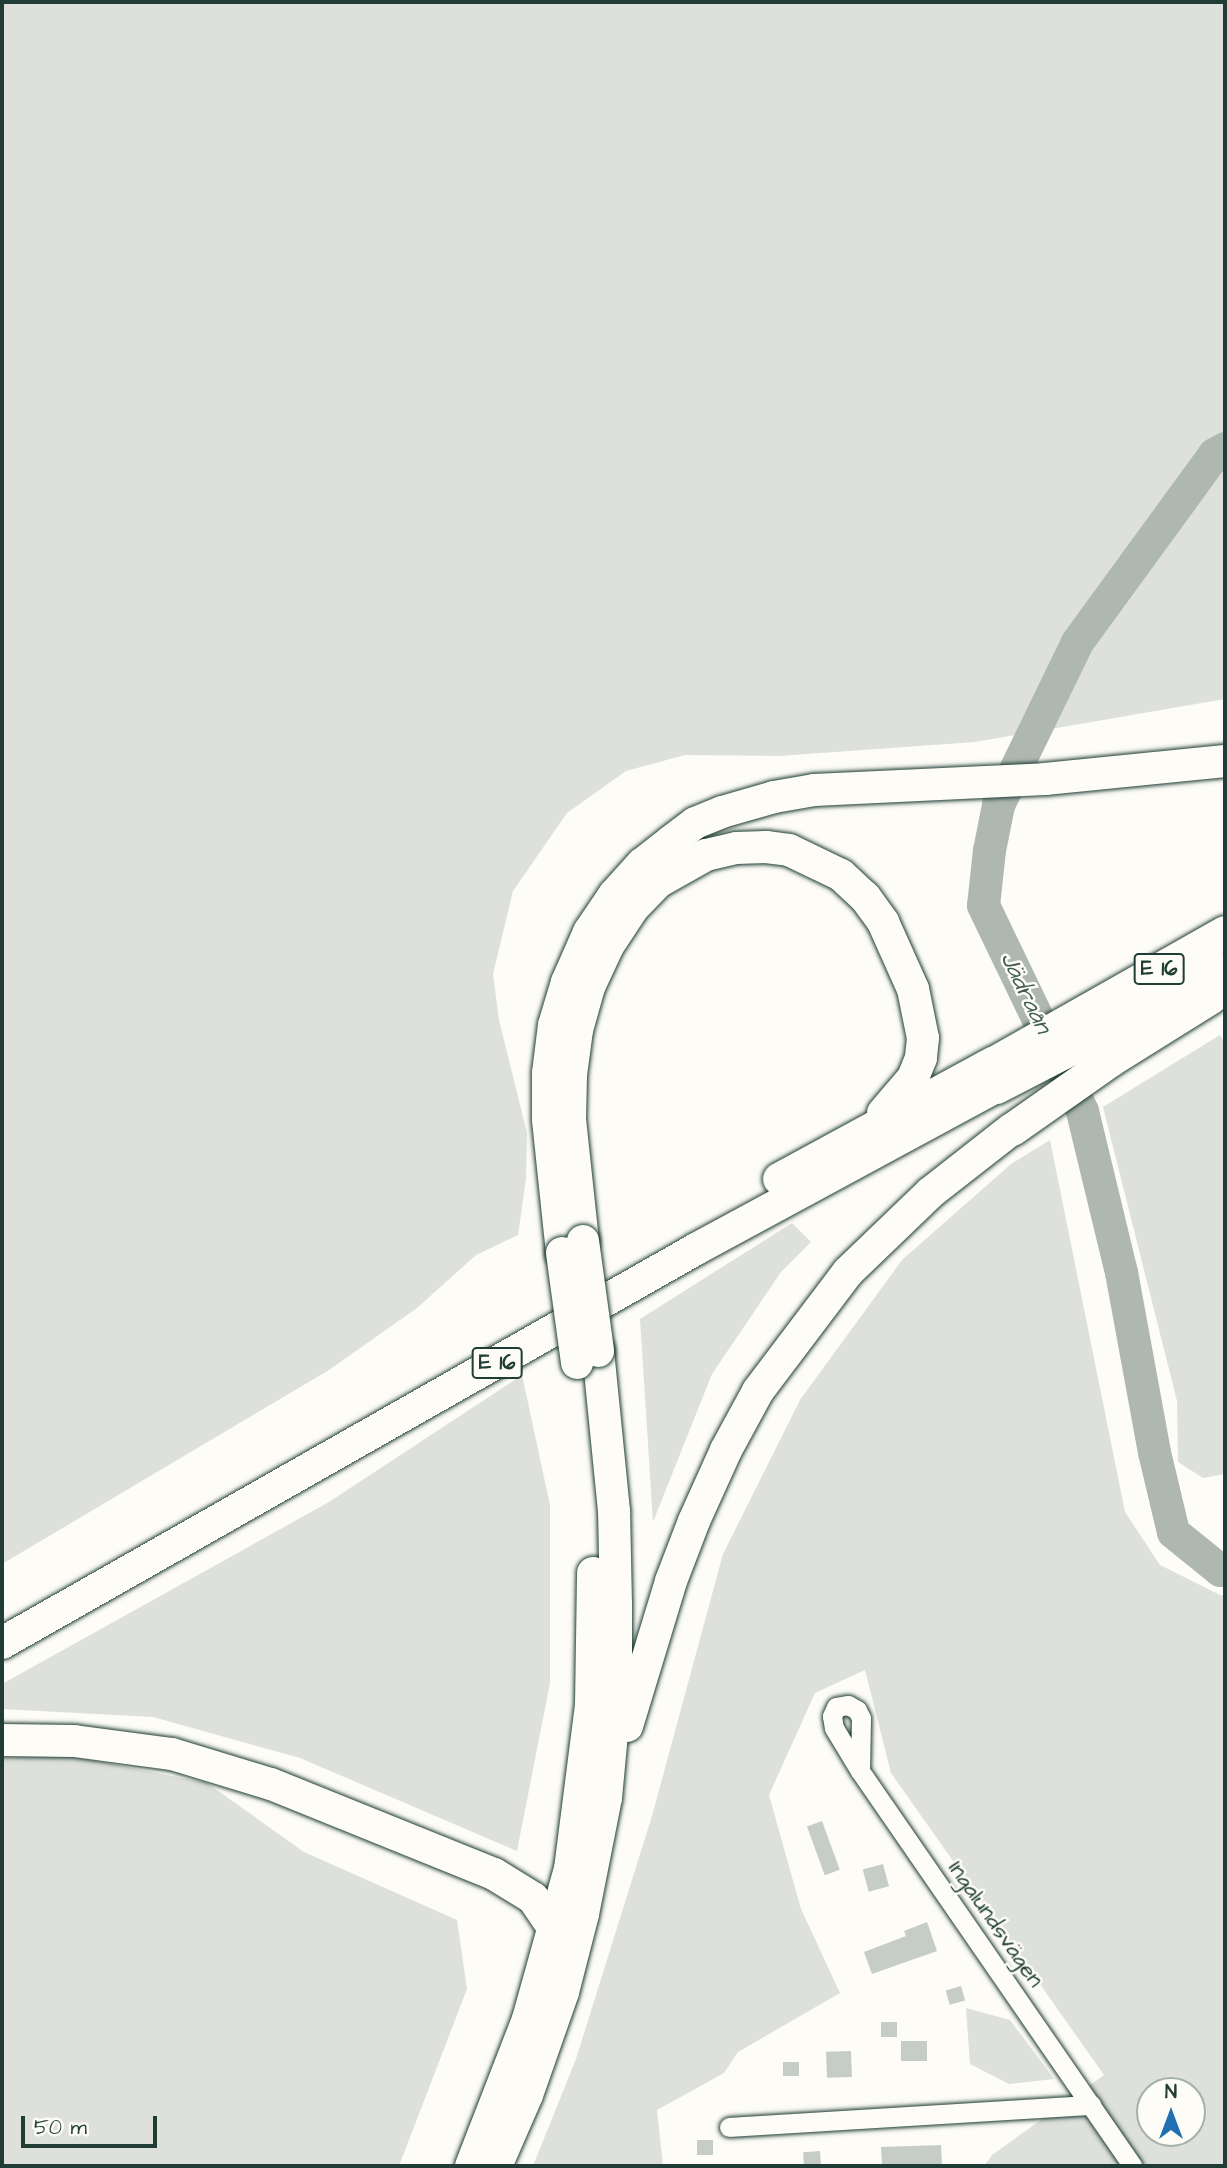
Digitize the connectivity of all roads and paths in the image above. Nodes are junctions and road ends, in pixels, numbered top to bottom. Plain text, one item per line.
1 (1225, 761) edge
2 (1225, 932) edge
3 (1225, 969) edge
4 (1225, 989) edge
5 (1103, 1032) junction
6 (994, 1075) junction
7 (1012, 1129) joint
8 (857, 1135) junction
9 (573, 1247) junction
10 (588, 1357) junction
11 (2, 1622) edge
12 (2, 1643) edge
13 (2, 1741) edge
14 (860, 1771) dead end
15 (606, 1798) junction
16 (554, 1929) junction
17 (1091, 2105) junction
18 (729, 2127) dead end
19 (471, 2166) edge
20 (496, 2166) edge
21 (1133, 2166) edge

1 - 9 highway
2 - 5 highway, E 16
3 - 5 highway, E 16
4 - 5 highway
5 - 6 highway, E 16
5 - 7 highway
6 - 8 highway, E 16
6 - 12 highway, E 16
7 - 15 highway
8 - 9 highway
8 - 11 highway, E 16
9 - 10 highway, bridge
10 - 15 highway
10 - 16 highway
13 - 16 highway
14 - 17 street, Ingalundsvägen
15 - 20 highway
16 - 19 highway
17 - 18 street
17 - 21 street, Ingalundsvägen

